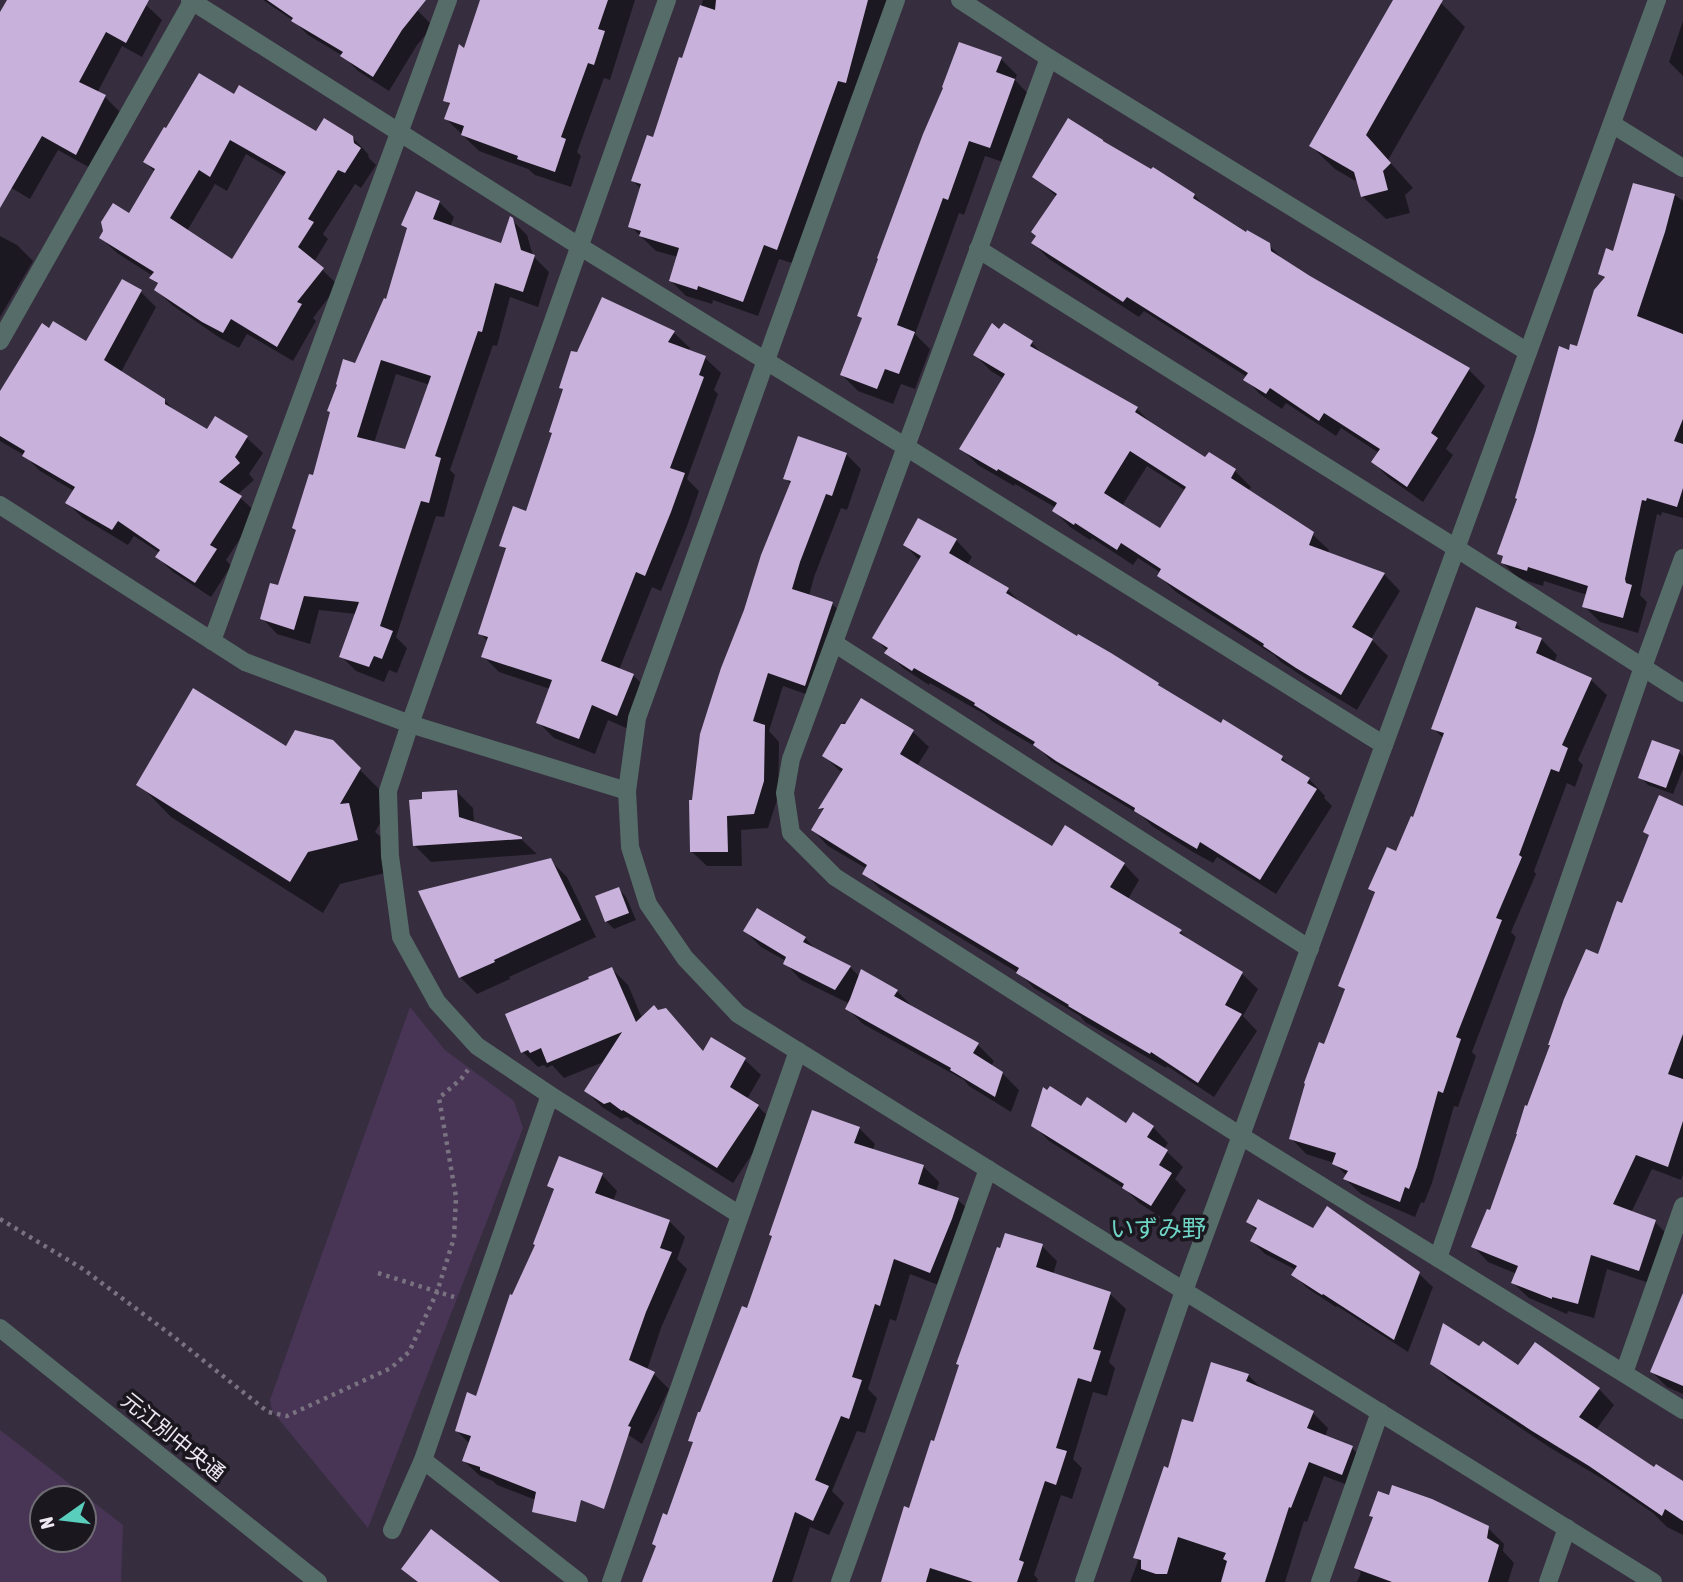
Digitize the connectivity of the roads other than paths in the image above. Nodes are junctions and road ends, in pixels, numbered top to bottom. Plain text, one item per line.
1 (191, 0) edge
2 (448, 0) edge
3 (667, 0) edge
4 (896, 0) edge
5 (960, 0) edge
6 (1657, 0) edge
7 (1049, 58) junction
8 (1612, 124) junction
9 (400, 132) junction
10 (1683, 168) edge
11 (579, 246) junction
12 (978, 249) junction
13 (0, 341) edge
14 (1528, 352) junction
15 (766, 361) junction
16 (906, 447) junction
17 (0, 505) edge
18 (1456, 548) junction
19 (1683, 558) edge
20 (212, 641) junction
21 (834, 643) junction
22 (1643, 667) junction
23 (1683, 693) edge
24 (410, 724) junction
25 (1384, 745) junction
26 (627, 791) junction
27 (1310, 949) junction
28 (798, 1051) junction
29 (550, 1095) junction
30 (1241, 1136) junction
31 (988, 1169) junction
32 (1683, 1206) edge
33 (740, 1215) junction
34 (1438, 1258) junction
35 (1184, 1291) junction
36 (0, 1328) edge
37 (1623, 1373) junction
38 (1683, 1410) edge
39 (1380, 1412) junction
40 (423, 1460) junction
41 (1567, 1528) junction
42 (392, 1530) dead end
43 (318, 1582) edge
44 (579, 1582) edge
45 (611, 1582) edge
46 (840, 1582) edge
47 (1084, 1582) edge
48 (1320, 1582) edge
49 (1548, 1582) edge
50 (1653, 1582) edge

1 - 9 street
1 - 13 street
2 - 9 street
3 - 11 street
4 - 15 street
5 - 7 street
6 - 8 street
7 - 12 street
7 - 14 street
8 - 10 street
8 - 14 street
9 - 11 street
9 - 20 street
11 - 15 street
11 - 24 street
12 - 16 street
12 - 18 street
14 - 18 street
15 - 16 street
15 - 26 street
16 - 21 street
16 - 25 street
17 - 20 street
18 - 22 street
18 - 25 street
19 - 22 street
20 - 24 street
21 - 27 street
21 - 30 street
22 - 23 street
22 - 34 street
24 - 26 street
24 - 29 street
25 - 27 street
26 - 28 street
27 - 30 street
28 - 31 street
28 - 33 street
29 - 33 street
29 - 40 street
30 - 34 street
30 - 35 street
31 - 35 street
31 - 46 street
32 - 37 street
33 - 45 street
34 - 37 street
35 - 39 street
35 - 47 street
36 - 43 street, 元江別中央通
37 - 38 street
39 - 41 street
39 - 48 street
40 - 42 street
40 - 44 street
41 - 49 street
41 - 50 street

